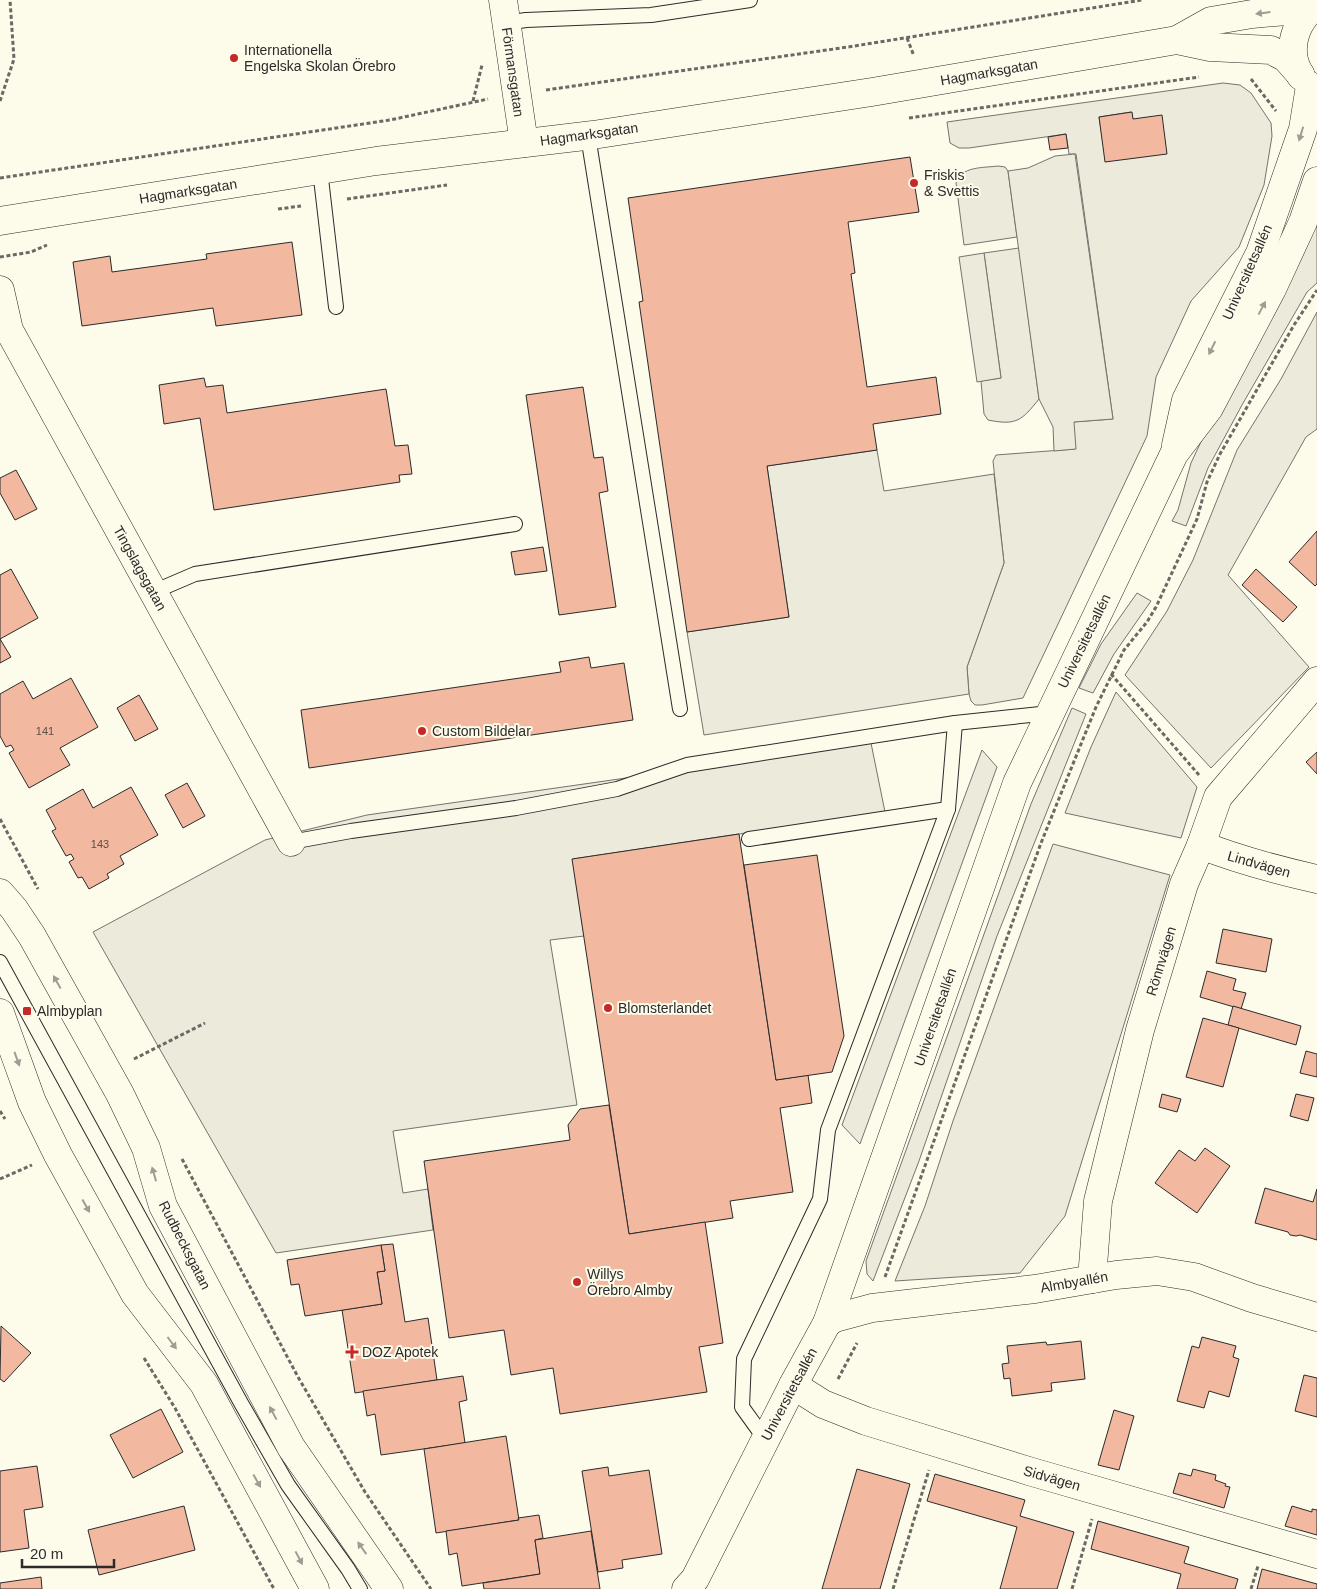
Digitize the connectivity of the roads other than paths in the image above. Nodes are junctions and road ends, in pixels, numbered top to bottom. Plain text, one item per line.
1 (750, 0) edge
2 (1314, 7) edge
3 (504, 11) edge
4 (1177, 40) junction
5 (1309, 84) edge
6 (588, 136) junction
7 (524, 143) junction
8 (320, 170) junction
9 (1317, 181) edge
10 (0, 221) edge
11 (0, 290) edge
12 (336, 307) dead end
13 (1174, 454) junction
14 (515, 524) dead end
15 (153, 592) junction
16 (1317, 681) edge
17 (680, 709) dead end
18 (1050, 713) junction
19 (955, 723) junction
20 (948, 809) junction
21 (749, 839) dead end
22 (292, 842) joint
23 (1201, 845) junction
24 (1317, 879) edge
25 (0, 893) edge
26 (0, 962) edge
27 (0, 1013) edge
28 (1092, 1278) junction
29 (1317, 1317) edge
30 (827, 1323) junction
31 (793, 1384) junction
32 (765, 1439) junction
33 (1317, 1554) edge
34 (692, 1585) edge
35 (316, 1589) edge
36 (360, 1589) edge
37 (389, 1589) edge

1 - 3 lane
2 -> 4 street, Hagmarksgatan
2 - 5 street
3 - 7 street, Förmansgatan
4 - 5 street, Hagmarksgatan
4 - 6 street, Hagmarksgatan
5 -> 13 street, Universitetsallén
6 - 7 street, Hagmarksgatan
6 - 17 lane
7 - 8 street, Hagmarksgatan
8 - 10 street, Hagmarksgatan
8 - 12 lane
13 -> 9 street, Universitetsallén
11 - 15 street, Tingslagsgatan
13 - 18 street, Universitetsallén
14 - 15 lane
15 - 22 street, Tingslagsgatan
16 - 23 street, Rönnvägen
18 - 19 lane
18 - 30 street, Universitetsallén
19 - 20 lane
19 - 22 lane
20 - 21 lane
20 - 32 lane
23 - 24 street, Lindvägen
23 - 28 street, Rönnvägen
37 -> 25 street, Rudbecksgatan
26 - 36 lane
27 -> 35 street
28 - 29 street, Almbyallén
28 - 30 street, Almbyallén
30 - 31 street, Universitetsallén
31 - 32 street, Universitetsallén
31 - 33 street, Sidvägen
32 - 34 street, Universitetsallén

